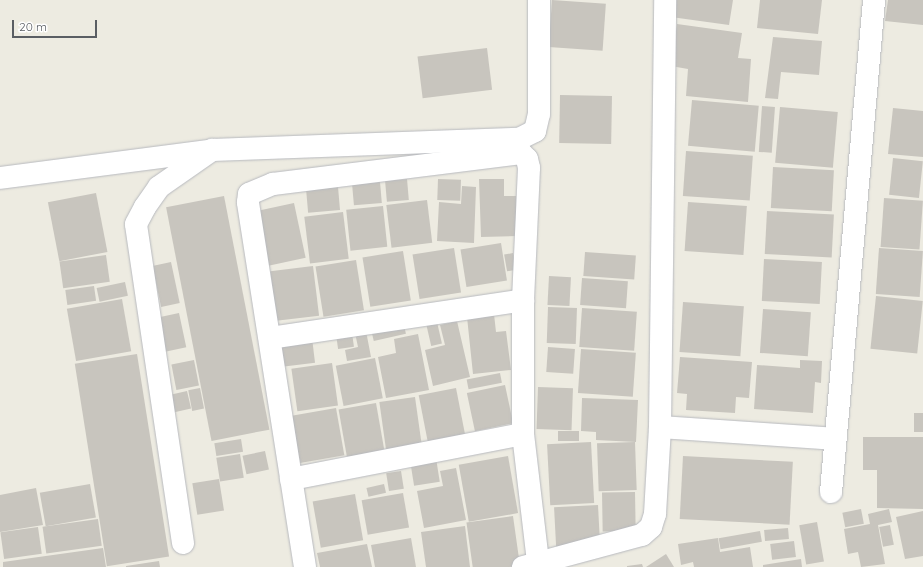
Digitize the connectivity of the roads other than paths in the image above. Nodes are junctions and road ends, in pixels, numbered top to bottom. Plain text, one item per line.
1 (539, 0) edge
2 (665, 0) edge
3 (874, 0) edge
4 (212, 150) junction
5 (0, 178) edge
6 (523, 300) junction
7 (270, 338) junction
8 (660, 427) junction
9 (523, 434) junction
10 (834, 439) junction
11 (291, 479) junction
12 (831, 492) dead end
13 (182, 543) dead end
14 (531, 565) edge
15 (305, 567) edge

1 - 4 street
2 - 8 street
3 - 10 street
4 - 5 street
4 - 13 street
6 - 7 street
6 - 7 street
6 - 9 street
7 - 11 street
8 - 10 street
8 - 14 street
9 - 11 street
9 - 14 street
10 - 12 street
11 - 15 street

